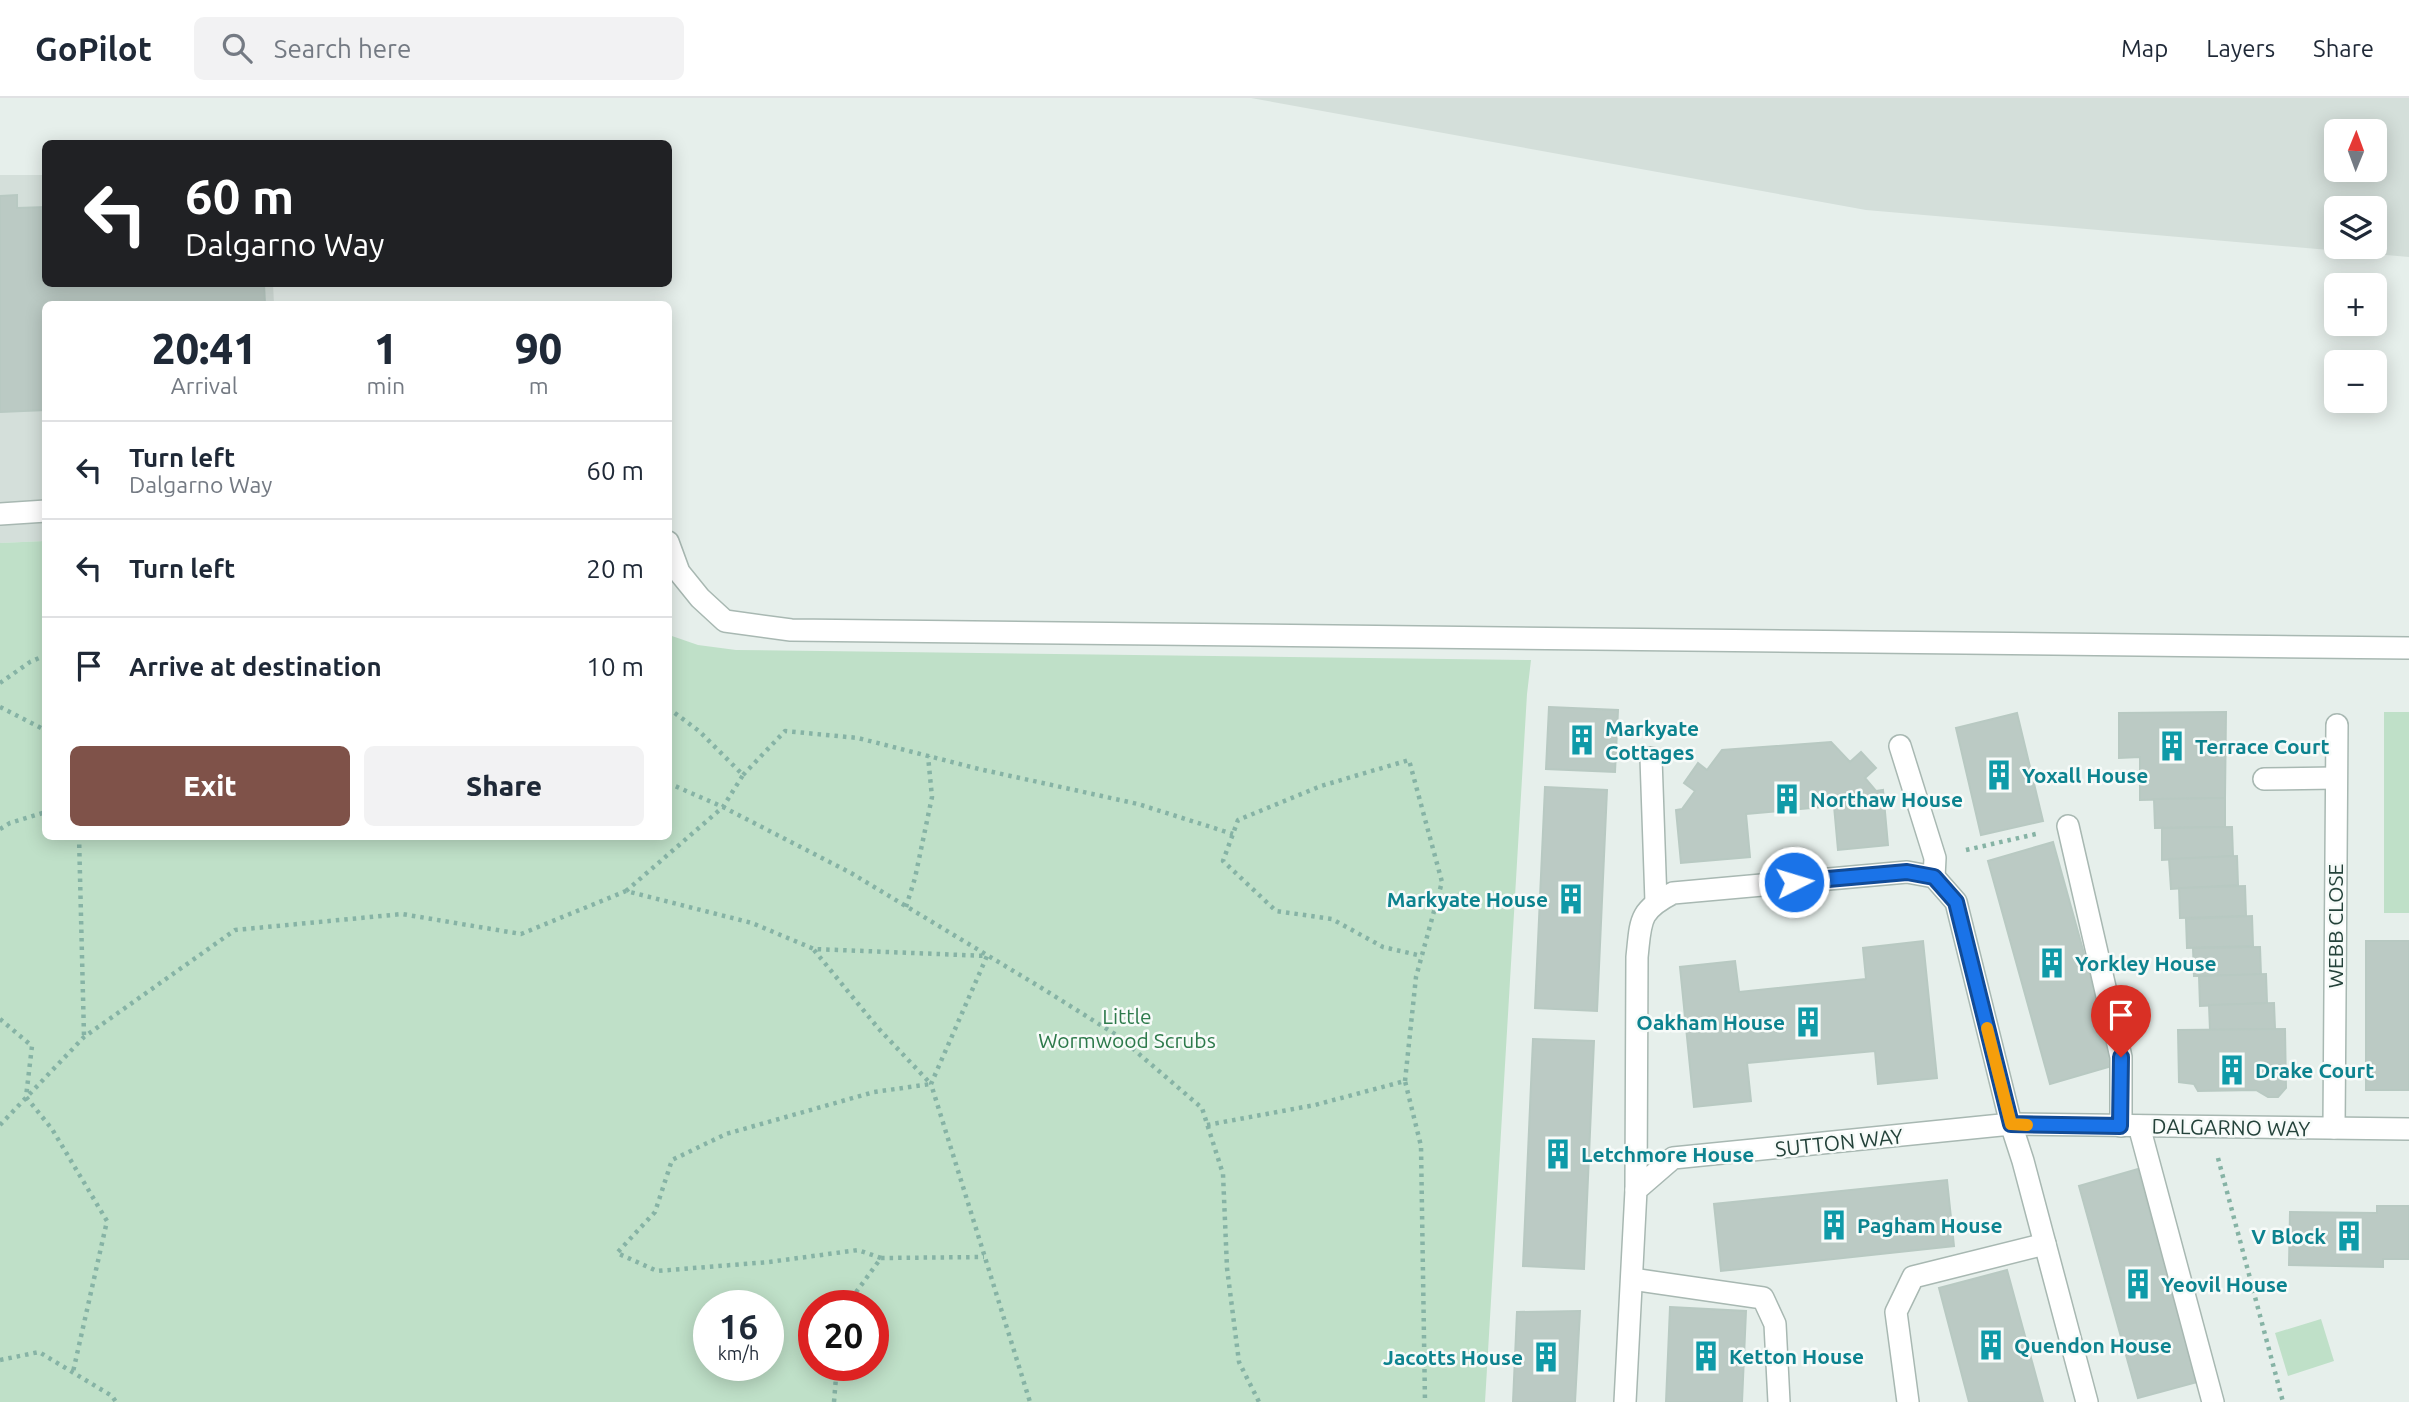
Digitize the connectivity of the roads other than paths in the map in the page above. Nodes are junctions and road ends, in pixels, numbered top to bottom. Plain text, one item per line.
1 (42, 511) edge
2 (0, 514) edge
3 (672, 552) edge
4 (2409, 648) edge
5 (2337, 724) dead end
6 (1900, 746) dead end
7 (1651, 758) dead end
8 (2336, 778) junction
9 (2264, 779) dead end
10 (2068, 826) road end
11 (1934, 867) junction
12 (1656, 902) junction
13 (2011, 1124) junction
14 (2130, 1126) junction
15 (2334, 1128) junction
16 (2409, 1129) edge
17 (1636, 1190) junction
18 (2045, 1244) junction
19 (1632, 1279) junction
20 (1625, 1402) edge
21 (1779, 1402) edge
22 (1908, 1402) edge
23 (2087, 1402) edge
24 (2213, 1402) edge

1 - 2 street
3 - 4 street
5 - 8 street, WEBB CLOSE
6 - 11 street
7 - 12 street
8 - 9 street
8 - 15 street, WEBB CLOSE
10 - 14 street
11 - 12 street
11 - 13 street
12 - 17 street
13 - 14 street, DALGARNO WAY
13 - 17 street, SUTTON WAY
13 - 18 street
14 - 15 street, DALGARNO WAY
14 - 24 street
15 - 16 street, DALGARNO WAY
17 - 19 street
18 - 22 street
18 - 23 street
19 - 20 street
19 - 21 street

